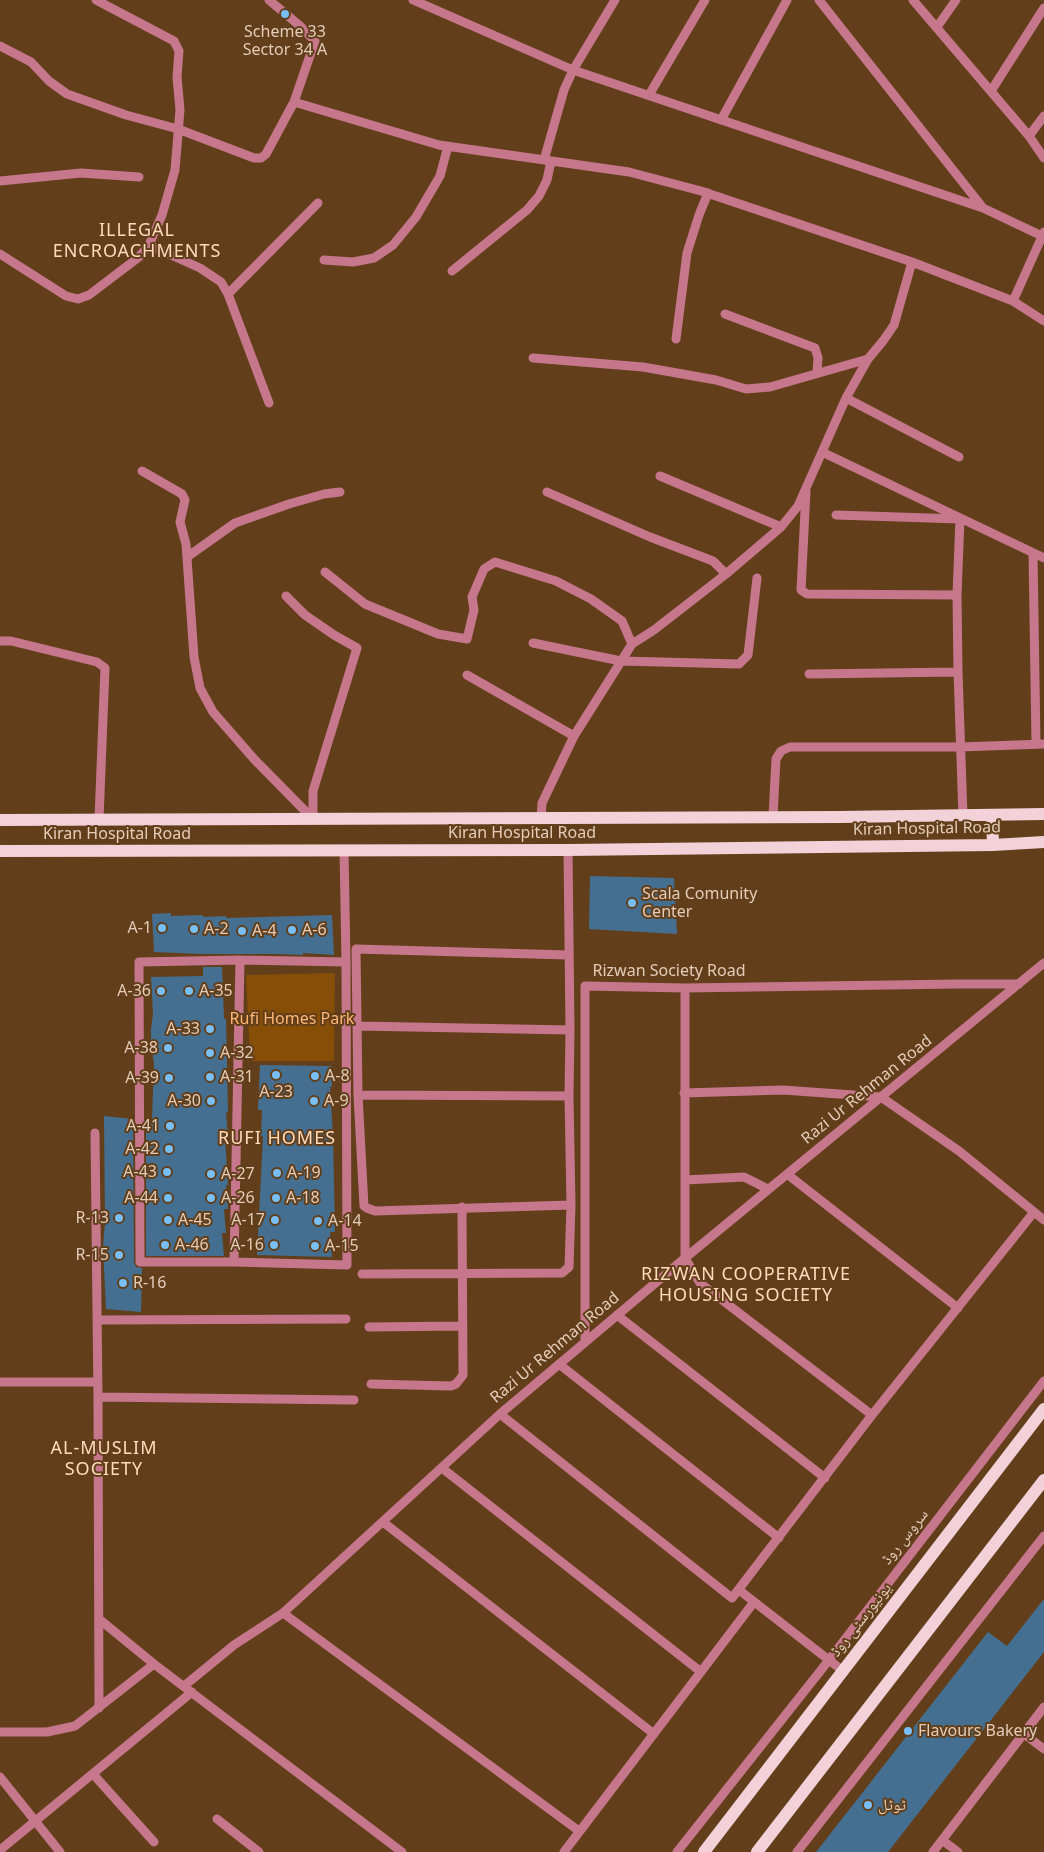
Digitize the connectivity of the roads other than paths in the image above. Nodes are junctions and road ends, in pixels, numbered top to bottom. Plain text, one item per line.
1 (96, 0) edge
2 (269, 0) edge
3 (412, 0) edge
4 (615, 0) edge
5 (705, 0) edge
6 (787, 0) edge
7 (820, 0) edge
8 (913, 0) edge
9 (956, 0) edge
10 (1044, 8) edge
11 (936, 27) junction
12 (0, 46) edge
13 (573, 70) junction
14 (991, 92) junction
15 (649, 95) junction
16 (294, 102) junction
17 (1044, 116) edge
18 (722, 120) junction
19 (178, 129) junction
20 (1029, 136) junction
21 (448, 146) junction
22 (1044, 158) edge
23 (548, 161) junction
24 (139, 177) dead end
25 (0, 181) edge
26 (708, 193) junction
27 (318, 203) dead end
28 (982, 208) junction
29 (1043, 234) edge
30 (148, 245) junction
31 (0, 254) edge
32 (324, 260) dead end
33 (912, 262) junction
34 (452, 271) dead end
35 (228, 294) junction
36 (1014, 301) junction
37 (725, 314) dead end
38 (1044, 321) edge
39 (676, 339) dead end
40 (533, 358) dead end
41 (868, 359) junction
42 (817, 373) junction
43 (846, 398) junction
44 (269, 403) dead end
45 (822, 452) junction
46 (960, 457) dead end
47 (142, 471) dead end
48 (660, 476) dead end
49 (806, 486) junction
50 (340, 492) dead end
51 (547, 492) dead end
52 (836, 515) dead end
53 (960, 519) junction
54 (782, 527) junction
55 (1033, 553) junction
56 (187, 557) junction
57 (1044, 558) edge
58 (326, 572) dead end
59 (726, 574) junction
60 (757, 578) dead end
61 (957, 595) junction
62 (286, 596) dead end
63 (0, 641) edge
64 (533, 642) dead end
65 (632, 644) junction
66 (620, 661) junction
67 (958, 672) junction
68 (808, 674) dead end
69 (467, 675) dead end
70 (574, 736) junction
71 (1040, 744) edge
72 (960, 747) junction
73 (1044, 814) edge
74 (992, 815) junction
75 (963, 816) junction
76 (773, 817) junction
77 (541, 818) junction
78 (313, 819) junction
79 (0, 820) edge
80 (99, 820) junction
81 (1044, 842) edge
82 (993, 845) junction
83 (344, 849) junction
84 (568, 850) junction
85 (0, 851) edge
86 (568, 956) junction
87 (240, 960) junction
88 (346, 962) junction
89 (1044, 964) edge
90 (1019, 984) junction
91 (685, 988) junction
92 (358, 1026) junction
93 (570, 1030) junction
94 (684, 1093) junction
95 (358, 1095) junction
96 (568, 1096) junction
97 (881, 1097) junction
98 (94, 1133) dead end
99 (787, 1174) junction
100 (685, 1180) junction
101 (768, 1189) junction
102 (571, 1205) junction
103 (462, 1207) junction
104 (1034, 1212) junction
105 (1044, 1220) edge
106 (685, 1258) junction
107 (234, 1262) junction
108 (462, 1272) junction
109 (362, 1274) dead end
110 (958, 1308) junction
111 (617, 1315) junction
112 (346, 1319) dead end
113 (97, 1320) junction
114 (462, 1326) junction
115 (369, 1327) dead end
116 (585, 1342) junction
117 (559, 1364) junction
118 (1044, 1381) edge
119 (0, 1382) edge
120 (98, 1382) junction
121 (371, 1384) dead end
122 (98, 1397) junction
123 (354, 1400) dead end
124 (1044, 1409) edge
125 (500, 1414) junction
126 (872, 1415) junction
127 (442, 1468) junction
128 (825, 1478) junction
129 (1044, 1480) edge
130 (383, 1522) junction
131 (1044, 1536) edge
132 (779, 1538) junction
133 (739, 1590) junction
134 (754, 1602) junction
135 (284, 1613) junction
136 (99, 1619) junction
137 (828, 1660) junction
138 (154, 1664) junction
139 (843, 1671) junction
140 (701, 1672) junction
141 (188, 1689) junction
142 (99, 1708) junction
143 (1044, 1708) edge
144 (0, 1732) edge
145 (654, 1734) junction
146 (1024, 1734) junction
147 (1044, 1749) edge
148 (93, 1774) junction
149 (0, 1777) edge
150 (217, 1818) dead end
151 (35, 1822) junction
152 (579, 1831) junction
153 (942, 1840) junction
154 (154, 1842) dead end
155 (0, 1850) edge
156 (60, 1852) edge
157 (259, 1852) edge
158 (402, 1852) edge
159 (564, 1852) edge
160 (677, 1852) edge
161 (704, 1852) edge
162 (757, 1852) edge
163 (797, 1852) edge
164 (933, 1852) edge
165 (958, 1852) edge

1 - 19 street
2 - 16 street
3 - 13 street
4 - 13 street
5 - 15 street
6 - 18 street
7 - 28 street
8 - 11 street
9 - 11 street
10 - 14 street
11 - 14 street
12 - 19 street
13 - 15 street
13 - 23 street
14 - 20 street
15 - 18 street
16 - 19 street
16 - 21 street
17 - 20 street
18 - 28 street
19 - 30 street
20 - 22 street
21 - 23 street
21 - 32 street
23 - 26 street
23 - 34 street
24 - 25 street
26 - 33 street
26 - 39 street
27 - 35 street
28 - 29 street
29 - 36 street
30 - 31 street
30 - 35 street
33 - 36 street
33 - 41 street
35 - 44 street
36 - 38 street
37 - 42 street
40 - 42 street
41 - 42 street
41 - 43 street
43 - 45 street
43 - 46 street
45 - 49 street
45 - 53 street
47 - 56 street
48 - 54 street
49 - 54 street
49 - 61 street
50 - 56 street
51 - 59 street
52 - 53 street
53 - 55 street
53 - 61 street
54 - 59 street
55 - 57 street
55 - 71 street
56 - 78 street
58 - 65 street
59 - 65 street
60 - 66 street
61 - 67 street
62 - 78 street
63 - 80 street
64 - 66 street
65 - 66 street
66 - 70 street
67 - 68 street
67 - 72 street
69 - 70 street
70 - 77 street
71 - 72 street
72 - 75 street
72 - 76 street
73 - 74 main road, Kiran Hospital Road
74 - 75 main road, Kiran Hospital Road
74 - 82 main road
75 - 76 main road, Kiran Hospital Road
76 - 77 main road, Kiran Hospital Road
77 - 78 main road, Kiran Hospital Road
78 - 80 main road, Kiran Hospital Road
79 - 80 main road, Kiran Hospital Road
81 - 82 main road, Kiran Hospital Road
82 - 84 main road, Kiran Hospital Road
83 - 84 main road, Kiran Hospital Road
83 - 85 main road, Kiran Hospital Road
83 - 88 street
84 - 86 street
86 - 92 street
86 - 93 street
87 - 88 street
87 - 107 street
87 - 107 street
88 - 107 street
89 - 90 street, Razi Ur Rehman Road
90 - 91 street, Rizwan Society Road
90 - 97 street, Razi Ur Rehman Road
91 - 94 street
91 - 116 street, Rizwan Society Road
92 - 93 street
92 - 95 street
93 - 96 street
94 - 97 street
94 - 100 street
95 - 96 street
95 - 103 street
96 - 102 street
97 - 99 street, Razi Ur Rehman Road
97 - 104 street
98 - 113 street
99 - 101 street, Razi Ur Rehman Road
99 - 110 street
100 - 101 street
100 - 106 street
101 - 106 street, Razi Ur Rehman Road
102 - 103 street
102 - 108 street
103 - 108 street
104 - 105 street
104 - 110 street
106 - 111 street, Razi Ur Rehman Road
106 - 126 street
108 - 109 street
108 - 114 street
110 - 126 street
111 - 116 street, Razi Ur Rehman Road
111 - 128 street
112 - 113 street
113 - 120 street
114 - 115 street
114 - 121 street
116 - 117 street, Razi Ur Rehman Road
117 - 125 street, Razi Ur Rehman Road
117 - 132 street
118 - 137 street, سروس روڈ
119 - 120 street
120 - 122 street
122 - 123 street
122 - 136 street
124 - 139 main road, یونیورسٹی روڈ
125 - 127 street, Razi Ur Rehman Road
125 - 133 street
126 - 128 street
127 - 130 street, Razi Ur Rehman Road
127 - 140 street
128 - 132 street
129 - 162 main road
130 - 135 street, Razi Ur Rehman Road
130 - 145 street
131 - 163 street
132 - 133 street
133 - 134 street
134 - 137 street
134 - 140 street
135 - 141 street, Razi Ur Rehman Road
135 - 152 street
136 - 138 street
136 - 142 street
137 - 139 street
137 - 160 street, سروس روڈ
138 - 141 street
138 - 142 street
139 - 161 main road, یونیورسٹی روڈ
140 - 145 street
141 - 148 street, Razi Ur Rehman Road
141 - 158 street
142 - 144 street
143 - 146 street
145 - 152 street
146 - 147 street
146 - 153 street
148 - 151 street, Razi Ur Rehman Road
148 - 154 street
149 - 151 street
150 - 157 street
151 - 155 street, Razi Ur Rehman Road
151 - 156 street
152 - 159 street
153 - 164 street
153 - 165 street

